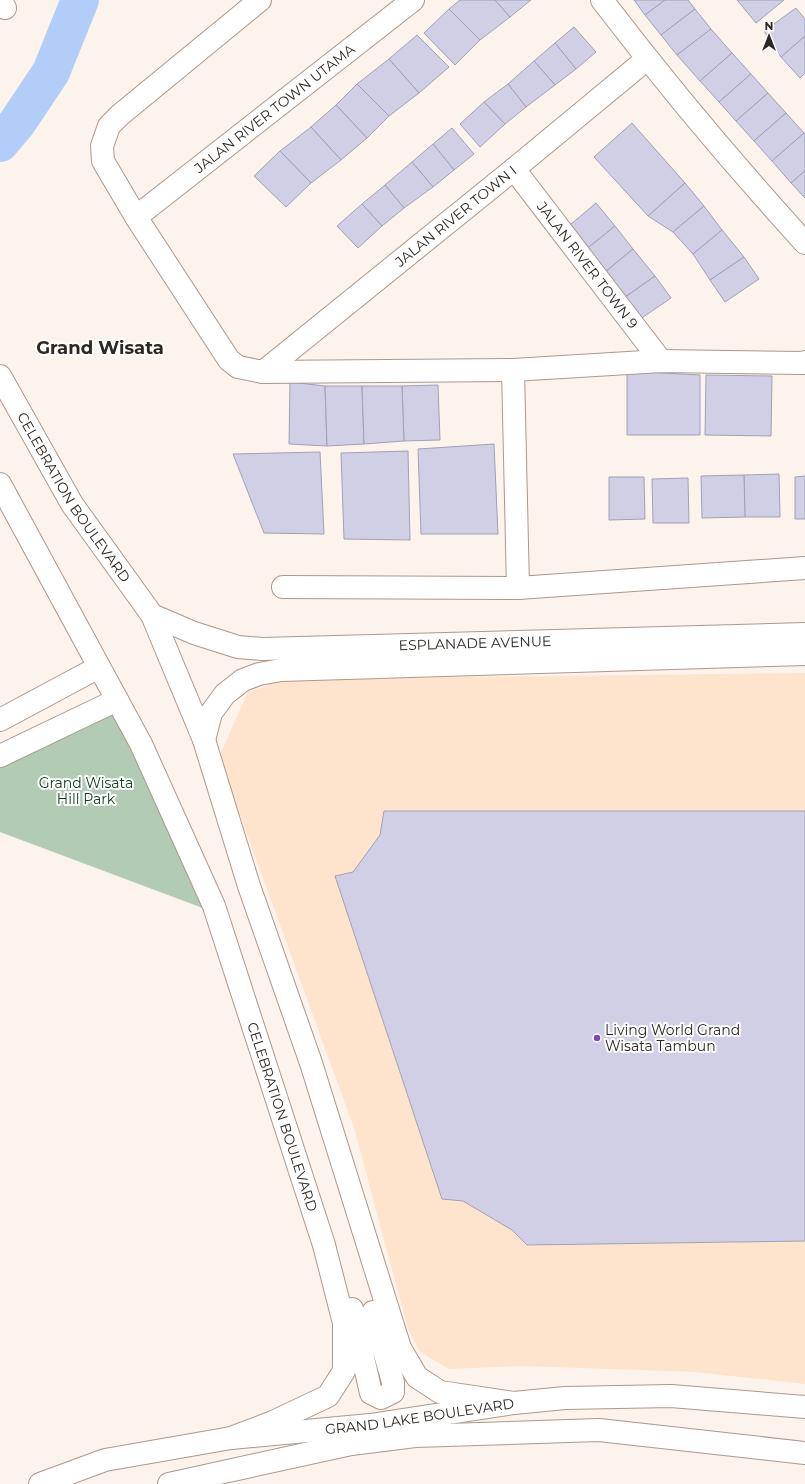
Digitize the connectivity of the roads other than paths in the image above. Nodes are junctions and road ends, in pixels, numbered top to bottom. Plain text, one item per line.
1 (260, 0) edge
2 (413, 0) edge
3 (602, 0) edge
4 (647, 59) junction
5 (514, 170) junction
6 (136, 217) junction
7 (805, 243) edge
8 (661, 361) junction
9 (805, 362) edge
10 (514, 370) junction
11 (263, 372) junction
12 (0, 376) edge
13 (0, 484) edge
14 (805, 568) edge
15 (283, 587) dead end
16 (518, 588) junction
17 (152, 615) junction
18 (805, 634) edge
19 (805, 654) edge
20 (99, 667) junction
21 (117, 700) junction
22 (0, 720) edge
23 (204, 740) junction
24 (0, 756) edge
25 (330, 1127) junction
26 (324, 1245) junction
27 (514, 1403) junction
28 (805, 1407) edge
29 (231, 1438) junction
30 (805, 1453) edge
31 (40, 1484) edge
32 (169, 1484) edge

1 - 6 street
2 - 6 street, JALAN RIVER TOWN UTAMA
3 - 4 street
4 - 5 street, JALAN RIVER TOWN I
4 - 7 street
5 - 8 street, JALAN RIVER TOWN 9
5 - 11 street, JALAN RIVER TOWN I
6 - 11 street
8 - 9 street
8 - 10 street
10 - 11 street
10 - 16 street
12 - 17 street, CELEBRATION BOULEVARD
13 - 20 street
14 - 16 street
15 - 16 street
17 - 18 street, ESPLANADE AVENUE
17 - 23 street, CELEBRATION BOULEVARD
19 - 23 street, ESPLANADE AVENUE
20 - 21 street, CELEBRATION BOULEVARD
20 - 22 street
21 - 24 street
21 - 26 street, CELEBRATION BOULEVARD
23 - 25 street
25 - 26 street
25 - 27 street
26 - 29 street, CELEBRATION BOULEVARD
27 - 28 street, GRAND LAKE BOULEVARD
27 - 29 street, GRAND LAKE BOULEVARD
29 - 31 street, GRAND LAKE BOULEVARD
30 - 32 street, GRAND LAKE BOULEVARD

